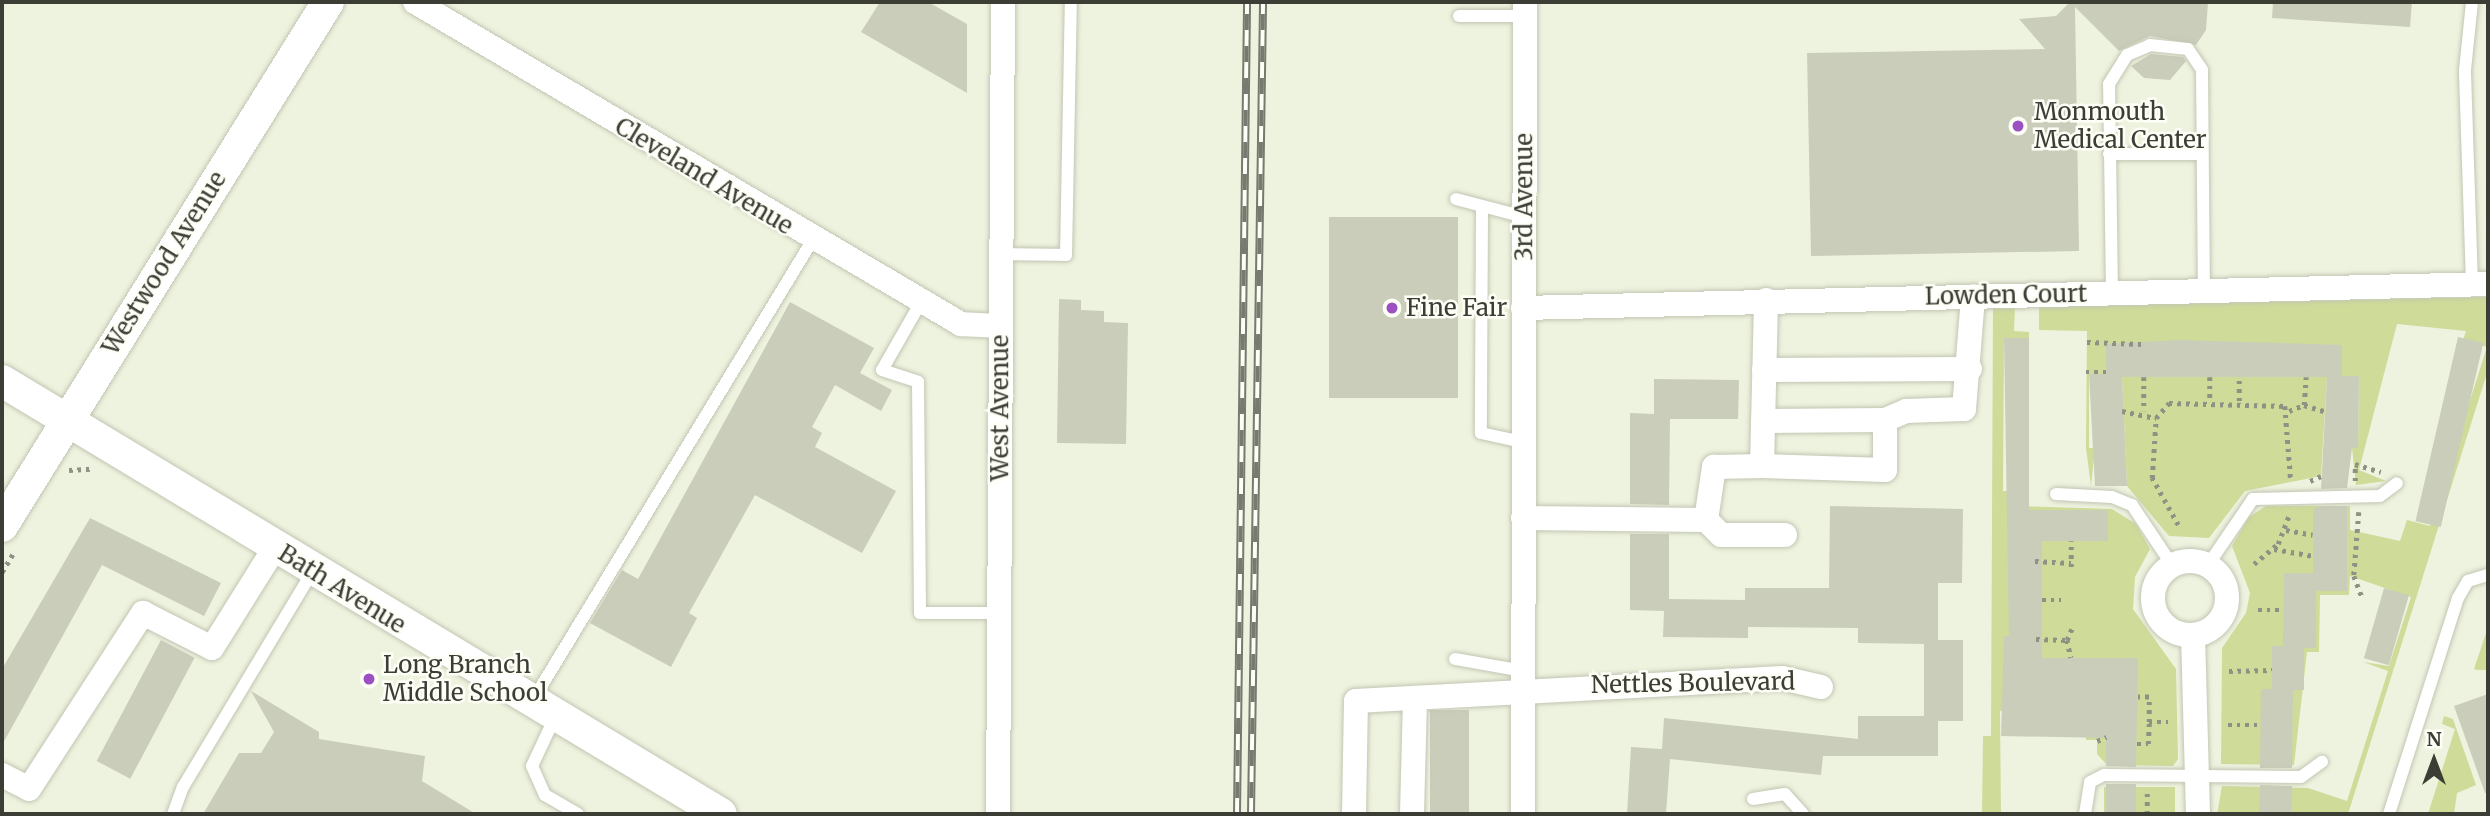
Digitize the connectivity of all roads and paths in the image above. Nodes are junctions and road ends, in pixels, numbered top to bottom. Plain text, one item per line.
1 (328, 2) edge
2 (415, 2) edge
3 (1003, 2) edge
4 (1071, 2) edge
5 (2472, 2) edge
6 (1525, 9) edge
7 (1459, 16) dead end
8 (2109, 154) junction
9 (2201, 154) junction
10 (1456, 199) dead end
11 (1482, 209) junction
12 (1524, 217) junction
13 (812, 241) junction
14 (1001, 254) junction
15 (2480, 284) edge
16 (2204, 291) junction
17 (2112, 293) junction
18 (1973, 296) junction
19 (1766, 300) junction
20 (920, 302) junction
21 (1523, 308) junction
22 (1001, 326) junction
23 (2087, 342) dead end
24 (2141, 344) dead end
25 (1970, 369) junction
26 (1764, 370) junction
27 (2086, 372) dead end
28 (2106, 372) dead end
29 (2144, 377) dead end
30 (2210, 377) dead end
31 (2239, 377) dead end
32 (2306, 377) dead end
33 (2, 381) edge
34 (2210, 401) junction
35 (2239, 401) junction
36 (2304, 405) junction
37 (2122, 411) dead end
38 (2144, 411) junction
39 (2289, 411) junction
40 (2327, 412) dead end
41 (2156, 418) junction
42 (1885, 420) junction
43 (1763, 421) junction
44 (66, 422) junction
45 (1523, 442) junction
46 (1762, 466) junction
47 (2386, 473) dead end
48 (101, 476) dead end
49 (58, 479) dead end
50 (2332, 482) dead end
51 (2343, 482) dead end
52 (2397, 483) dead end
53 (2056, 494) dead end
54 (2360, 497) junction
55 (2290, 506) dead end
56 (1523, 518) junction
57 (1706, 520) junction
58 (2178, 526) dead end
59 (2286, 530) junction
60 (1785, 535) dead end
61 (2313, 535) dead end
62 (9, 537) edge
63 (2071, 541) dead end
64 (275, 547) junction
65 (2274, 550) junction
66 (2313, 556) dead end
67 (2035, 561) dead end
68 (2254, 564) dead end
69 (2172, 565) junction
70 (2208, 565) junction
71 (313, 571) junction
72 (2, 572) edge
73 (2488, 575) edge
74 (2363, 599) dead end
75 (2042, 600) dead end
76 (2061, 600) dead end
77 (2258, 610) dead end
78 (2284, 610) dead end
79 (999, 613) junction
80 (2073, 626) dead end
81 (2193, 635) junction
82 (2036, 639) dead end
83 (2067, 640) junction
84 (2071, 658) dead end
85 (1455, 659) dead end
86 (2272, 670) dead end
87 (2228, 671) dead end
88 (1523, 682) junction
89 (1821, 687) dead end
90 (2138, 697) dead end
91 (1415, 698) junction
92 (543, 710) junction
93 (2149, 722) junction
94 (2168, 722) dead end
95 (2228, 725) dead end
96 (2261, 725) dead end
97 (2106, 737) dead end
98 (2097, 741) dead end
99 (2137, 744) dead end
100 (2322, 761) dead end
101 (2, 775) edge
102 (2198, 776) junction
103 (2147, 787) dead end
104 (1753, 799) dead end
105 (173, 814) edge
106 (578, 814) edge
107 (721, 814) edge
108 (998, 814) edge
109 (1354, 814) edge
110 (1412, 814) edge
111 (1523, 814) edge
112 (1802, 814) edge
113 (2085, 814) edge
114 (2147, 814) edge
115 (2198, 814) edge
116 (2389, 814) edge

1 - 44 street, Westwood Avenue
2 - 13 street, Cleveland Avenue
3 - 14 street, West Avenue
4 - 14 lane
5 - 15 lane
6 - 7 lane
6 - 12 street, 3rd Avenue
8 - 9 lane
8 - 9 lane
8 - 17 lane
9 - 16 lane
10 - 11 lane
11 - 12 lane
11 - 45 lane
12 - 21 street, 3rd Avenue
13 - 20 street, Cleveland Avenue
13 - 92 lane
14 - 22 street, West Avenue
15 - 16 street, Lowden Court
16 - 17 street, Lowden Court
17 - 18 street, Lowden Court
18 - 19 street, Lowden Court
18 - 25 street
19 - 21 street, Lowden Court
19 - 26 street
20 - 22 street, Cleveland Avenue
20 - 79 lane
21 - 45 street, 3rd Avenue
22 - 79 street, West Avenue
23 - 24 path
25 - 26 street
25 - 42 street
26 - 43 street
27 - 28 path
29 - 38 path
30 - 34 path
31 - 35 path
32 - 36 path
33 - 44 street, Bath Avenue
34 - 35 path
34 - 41 path
35 - 39 path
36 - 39 path
36 - 40 path
37 - 38 path
38 - 41 path
39 - 50 path
41 - 58 path
42 - 43 street
42 - 46 street
43 - 46 street
44 - 62 street, Westwood Avenue
44 - 64 street, Bath Avenue
45 - 56 street, 3rd Avenue
46 - 57 street
47 - 51 path
48 - 49 path
52 - 54 lane
53 - 69 lane
54 - 70 lane
54 - 74 path
55 - 59 path
56 - 57 street
56 - 88 street, 3rd Avenue
57 - 60 street
59 - 61 path
59 - 65 path
62 - 72 path
63 - 67 path
64 - 71 street, Bath Avenue
64 - 101 street
65 - 66 path
65 - 68 path
69 - 70 street
69 - 81 street
70 - 81 street
71 - 92 street, Bath Avenue
71 - 105 lane
73 - 116 lane
75 - 76 path
77 - 78 path
79 - 108 street, West Avenue
80 - 83 path
81 - 102 street
82 - 83 path
83 - 84 path
85 - 88 lane
86 - 87 path
88 - 89 street, Nettles Boulevard
88 - 91 street, Nettles Boulevard
88 - 111 street, 3rd Avenue
90 - 93 path
91 - 109 street, Nettles Boulevard
91 - 110 street
92 - 106 lane
92 - 107 street, Bath Avenue
93 - 94 path
93 - 99 path
95 - 96 path
97 - 98 path
100 - 102 lane
102 - 113 lane
102 - 115 street
103 - 114 path
104 - 112 lane

